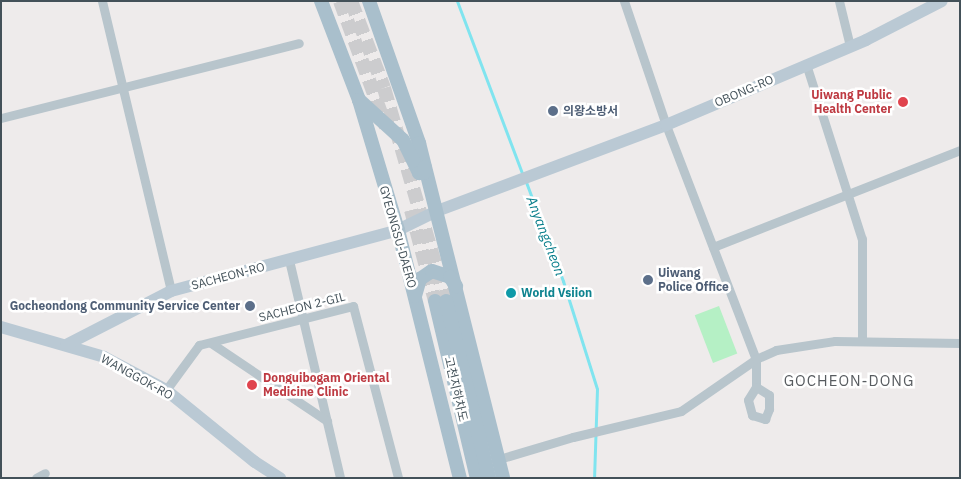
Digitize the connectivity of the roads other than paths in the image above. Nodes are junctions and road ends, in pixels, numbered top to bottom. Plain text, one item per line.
1 (102, 1) edge
2 (321, 1) edge
3 (369, 1) edge
4 (624, 1) edge
5 (838, 1) edge
6 (942, 1) edge
7 (299, 42) dead end
8 (850, 46) junction
9 (806, 64) junction
10 (123, 87) junction
11 (359, 100) junction
12 (1, 118) edge
13 (666, 124) junction
14 (960, 150) edge
15 (424, 164) junction
16 (847, 194) junction
17 (437, 211) junction
18 (398, 230) junction
19 (713, 247) junction
20 (289, 260) junction
21 (457, 288) junction
22 (171, 291) junction
23 (415, 296) junction
24 (303, 319) junction
25 (1, 327) edge
26 (862, 341) junction
27 (960, 342) edge
28 (212, 343) junction
29 (66, 345) junction
30 (756, 359) junction
31 (756, 387) dead end
32 (166, 390) junction
33 (327, 421) junction
34 (499, 459) junction
35 (45, 473) dead end
36 (36, 478) edge
37 (280, 478) edge
38 (340, 478) edge
39 (398, 478) edge
40 (460, 478) edge
41 (477, 478) edge
42 (489, 478) edge
43 (503, 478) edge

1 - 10 street
2 - 11 main road, GYEONGSU-DAERO
3 - 15 main road
4 - 13 street
5 - 8 street
6 - 8 street, OBONG-RO
7 - 10 street
8 - 9 street, OBONG-RO
9 - 13 street, OBONG-RO
9 - 16 street
10 - 12 street
10 - 22 street
11 - 15 main road
11 - 18 main road, GYEONGSU-DAERO
13 - 17 street, OBONG-RO
13 - 19 street
14 - 16 street
15 - 17 main road
16 - 19 street
16 - 26 street
17 - 18 street
17 - 21 main road
18 - 20 street, SACHEON-RO
18 - 23 main road, GYEONGSU-DAERO
19 - 30 street
20 - 22 street, SACHEON-RO
20 - 24 street
21 - 23 main road
21 - 34 main road
22 - 29 street, SACHEON-RO
23 - 40 main road, GYEONGSU-DAERO
24 - 28 street, SACHEON 2-GIL
24 - 33 street
24 - 39 street, SACHEON 2-GIL
25 - 29 street, WANGGOK-RO
26 - 27 street
26 - 30 street
28 - 32 street, SACHEON 2-GIL
28 - 33 street
29 - 32 street, WANGGOK-RO
30 - 31 street
30 - 34 street
32 - 37 street, WANGGOK-RO
33 - 38 street
34 - 43 main road
35 - 36 street
41 - 42 main road, 고천지하차도

